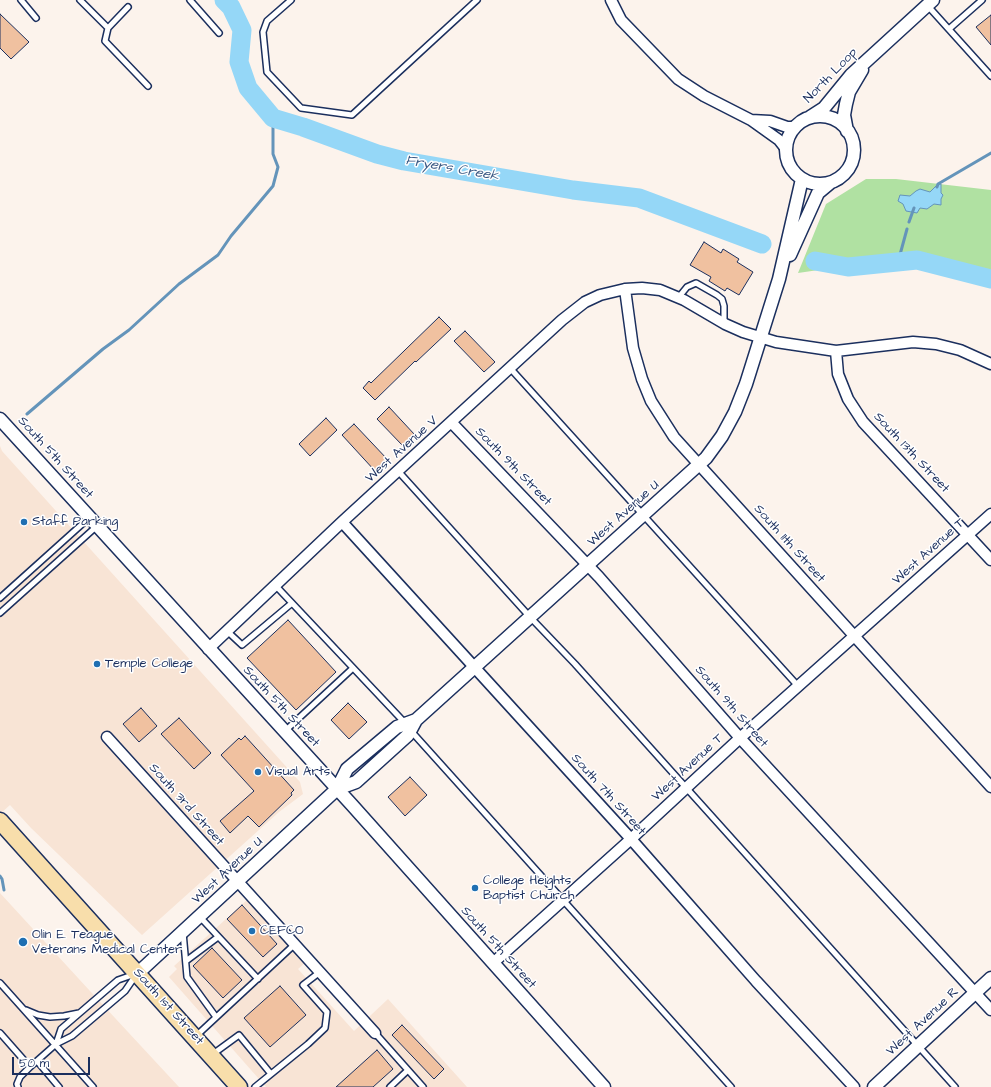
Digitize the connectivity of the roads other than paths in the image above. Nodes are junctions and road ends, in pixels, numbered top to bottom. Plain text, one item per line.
1 (21, 0) edge
2 (80, 0) edge
3 (190, 0) edge
4 (291, 0) edge
5 (477, 0) edge
6 (611, 0) edge
7 (982, 0) edge
8 (930, 3) edge
9 (128, 7) dead end
10 (36, 18) dead end
11 (108, 28) junction
12 (949, 29) junction
13 (219, 33) dead end
14 (874, 52) junction
15 (991, 76) edge
16 (148, 86) dead end
17 (808, 119) junction
18 (751, 120) junction
19 (795, 127) junction
20 (847, 131) junction
21 (786, 149) junction
22 (802, 179) junction
23 (832, 182) junction
24 (780, 280) junction
25 (625, 289) junction
26 (678, 298) junction
27 (724, 323) junction
28 (761, 338) junction
29 (836, 351) junction
30 (991, 364) edge
31 (510, 368) junction
32 (0, 419) edge
33 (451, 422) junction
34 (699, 465) junction
35 (398, 471) junction
36 (991, 514) edge
37 (643, 516) junction
38 (94, 522) junction
39 (342, 522) junction
40 (968, 535) junction
41 (991, 560) edge
42 (588, 565) junction
43 (275, 585) junction
44 (0, 598) edge
45 (292, 603) junction
46 (0, 613) edge
47 (530, 617) junction
48 (227, 631) junction
49 (854, 636) junction
50 (208, 649) junction
51 (353, 668) junction
52 (474, 668) junction
53 (798, 686) junction
54 (410, 725) junction
55 (284, 731) junction
56 (107, 737) dead end
57 (740, 738) junction
58 (991, 786) edge
59 (686, 787) junction
60 (337, 789) junction
61 (0, 820) edge
62 (630, 839) junction
63 (237, 881) junction
64 (563, 900) junction
65 (199, 916) junction
66 (183, 931) junction
67 (218, 937) junction
68 (295, 944) junction
69 (186, 961) junction
70 (493, 963) junction
71 (320, 972) junction
72 (138, 973) junction
73 (991, 978) edge
74 (258, 979) junction
75 (0, 982) edge
76 (975, 992) junction
77 (24, 1009) junction
78 (991, 1010) edge
79 (80, 1012) junction
80 (216, 1017) junction
81 (0, 1033) edge
82 (375, 1033) joint
83 (195, 1036) junction
84 (56, 1044) junction
85 (918, 1046) junction
86 (212, 1055) junction
87 (37, 1061) junction
88 (30, 1067) junction
89 (408, 1070) junction
90 (271, 1074) junction
91 (18, 1087) edge
92 (59, 1087) edge
93 (92, 1087) edge
94 (240, 1087) edge
95 (255, 1087) edge
96 (390, 1087) edge
97 (423, 1087) edge
98 (604, 1087) edge
99 (731, 1087) edge
100 (854, 1087) edge
101 (874, 1087) edge
102 (955, 1087) edge

1 - 10 lane
2 - 11 lane
3 - 13 lane
4 - 5 lane
6 - 18 street
7 - 12 lane
8 - 12 lane
8 - 14 street, North Loop
9 - 11 lane
11 - 16 lane
12 - 15 lane
14 - 17 street, North Loop
14 - 20 street, North Loop
17 - 19 street
17 - 20 street
18 - 19 street
18 - 21 street
19 - 21 street
20 - 23 street
21 - 22 street
22 - 23 street
22 - 24 street, West Avenue U
23 - 24 street, West Avenue U
24 - 28 street, West Avenue U
25 - 26 street, West Avenue V
25 - 31 street, West Avenue V
25 - 34 street, South 11th Street
26 - 27 street, West Avenue V
26 - 27 lane
27 - 28 street, West Avenue V
28 - 29 street, West Avenue V
28 - 34 street, West Avenue U
29 - 30 street, West Avenue V
29 - 40 street, South 13th Street
31 - 33 street, West Avenue V
31 - 37 lane
32 - 38 street, South 5th Street
33 - 35 street, West Avenue V
33 - 42 street, South 9th Street
34 - 37 street, West Avenue U
34 - 49 street, South 11th Street
35 - 39 street, West Avenue V
35 - 47 lane
36 - 40 street, West Avenue T
37 - 42 street, West Avenue U
37 - 53 lane
38 - 44 lane
38 - 46 lane
38 - 50 street, South 5th Street
39 - 43 street, West Avenue V
39 - 52 street, South 7th Street
40 - 41 street, South 13th Street
40 - 49 street, West Avenue T
42 - 47 street, West Avenue U
42 - 57 street, South 9th Street
43 - 45 lane
43 - 48 street, West Avenue V
45 - 48 lane
45 - 51 lane
47 - 52 street, West Avenue U
47 - 59 lane
48 - 50 street, West Avenue V
49 - 53 street, West Avenue T
49 - 58 street, South 11th Street
50 - 55 street, South 5th Street
51 - 54 lane
51 - 55 lane
52 - 54 street, West Avenue U
52 - 62 street, South 7th Street
53 - 57 street, West Avenue T
54 - 60 street, West Avenue U
54 - 64 lane
55 - 60 street, South 5th Street
56 - 63 street, South 3rd Street
57 - 59 street, West Avenue T
57 - 76 street, South 9th Street
59 - 62 street, West Avenue T
59 - 85 lane
60 - 63 street, West Avenue U
60 - 70 street, South 5th Street
61 - 72 main road, South 1st Street
62 - 64 street, West Avenue T
62 - 100 street, South 7th Street
63 - 65 street, West Avenue U
63 - 68 street, South 3rd Street
64 - 70 street, West Avenue T
64 - 99 lane
65 - 66 street, West Avenue U
65 - 67 lane
66 - 69 lane
66 - 72 street, West Avenue U
67 - 69 lane
67 - 74 lane
68 - 71 street, South 3rd Street
68 - 74 lane
69 - 80 lane
70 - 98 street, South 5th Street
71 - 82 street, South 3rd Street
71 - 90 lane
72 - 79 lane
72 - 83 main road, South 1st Street
72 - 84 lane
73 - 76 street, West Avenue R
74 - 80 lane
75 - 77 lane
76 - 78 street, South 9th Street
76 - 85 street, West Avenue R
77 - 79 lane
77 - 84 lane
79 - 84 lane
80 - 83 lane
81 - 88 lane
82 - 89 lane
83 - 86 main road, South 1st Street
84 - 87 lane
84 - 93 lane
85 - 101 street, West Avenue R
85 - 102 lane
86 - 90 lane
86 - 94 main road, South 1st Street
87 - 88 lane
87 - 92 lane
88 - 91 lane
89 - 96 lane
89 - 97 lane
90 - 95 lane

